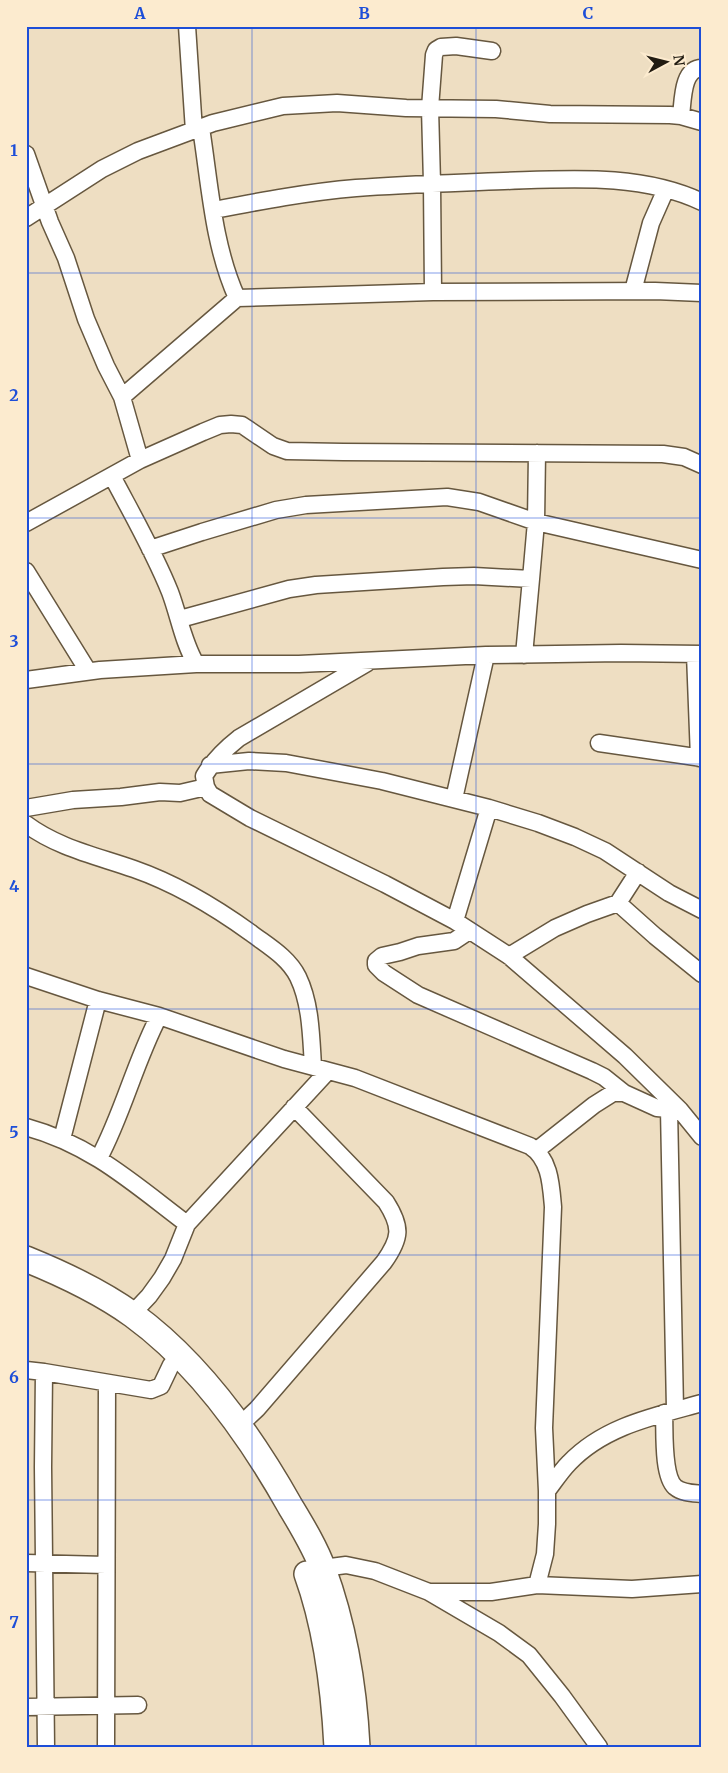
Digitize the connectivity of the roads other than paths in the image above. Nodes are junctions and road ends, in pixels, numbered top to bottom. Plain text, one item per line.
1 (187, 26) edge
2 (492, 50) dead end
3 (702, 68) edge
4 (430, 108) junction
5 (681, 116) junction
6 (702, 122) edge
7 (197, 129) junction
8 (26, 154) edge
9 (432, 183) junction
10 (666, 189) junction
11 (702, 202) edge
12 (44, 207) junction
13 (214, 210) junction
14 (26, 218) edge
15 (632, 291) junction
16 (433, 292) junction
17 (702, 293) edge
18 (237, 298) junction
19 (122, 398) junction
20 (537, 453) junction
21 (140, 460) junction
22 (702, 465) edge
23 (112, 476) junction
24 (536, 522) junction
25 (26, 523) edge
26 (150, 550) junction
27 (702, 560) edge
28 (26, 570) edge
29 (531, 579) junction
30 (180, 619) junction
31 (698, 654) edge
32 (486, 655) junction
33 (524, 655) junction
34 (369, 662) junction
35 (196, 664) junction
36 (88, 671) junction
37 (26, 680) edge
38 (599, 743) dead end
39 (700, 758) edge
40 (210, 765) junction
41 (206, 787) junction
42 (454, 799) junction
43 (26, 808) edge
44 (489, 808) junction
45 (26, 824) edge
46 (638, 872) junction
47 (618, 903) junction
48 (702, 910) edge
49 (455, 921) junction
50 (469, 931) junction
51 (509, 956) junction
52 (702, 974) edge
53 (26, 976) edge
54 (98, 1000) junction
55 (159, 1016) junction
56 (321, 1069) junction
57 (624, 1093) junction
58 (294, 1107) junction
59 (675, 1110) junction
60 (26, 1127) edge
61 (702, 1137) edge
62 (62, 1139) junction
63 (537, 1150) junction
64 (99, 1158) junction
65 (187, 1224) junction
66 (26, 1259) edge
67 (26, 1275) edge
68 (132, 1314) junction
69 (171, 1365) junction
70 (26, 1370) edge
71 (44, 1372) junction
72 (107, 1383) junction
73 (686, 1407) edge
74 (240, 1425) junction
75 (547, 1491) junction
76 (702, 1494) edge
77 (26, 1563) edge
78 (45, 1563) junction
79 (106, 1565) junction
80 (323, 1568) junction
81 (702, 1584) edge
82 (537, 1585) junction
83 (429, 1592) junction
84 (106, 1705) junction
85 (138, 1705) dead end
86 (45, 1706) junction
87 (26, 1707) edge
88 (346, 1722) junction
89 (46, 1747) edge
90 (106, 1747) edge
91 (337, 1747) edge
92 (357, 1747) edge
93 (599, 1747) edge

1 - 7 street
2 - 4 street
3 - 5 street
4 - 5 street
4 - 7 street
4 - 9 street
5 - 6 street
7 - 12 street
7 - 13 street
8 - 12 street
9 - 10 street
9 - 13 street
9 - 16 street
10 - 11 street
10 - 15 street
12 - 14 street
12 - 19 street
13 - 18 street
15 - 16 street
15 - 17 street
16 - 18 street
18 - 19 street
19 - 21 street
20 - 21 street
20 - 22 street
20 - 24 street
21 - 23 street
23 - 25 street
23 - 26 street
24 - 26 street
24 - 27 street
24 - 29 street
26 - 30 street
28 - 36 street
29 - 30 street
29 - 33 street
30 - 35 street
31 - 33 street
31 - 39 street
32 - 33 street
32 - 34 street
32 - 42 street
34 - 35 street
34 - 40 street
35 - 36 street
36 - 37 street
38 - 39 street
40 - 41 street
40 - 42 street
41 - 43 street
41 - 49 street
42 - 44 street
44 - 46 street
44 - 49 street
45 - 56 street
46 - 47 street
46 - 48 street
47 - 51 street
47 - 52 street
49 - 50 street
50 - 51 street
50 - 57 street
51 - 59 street
53 - 54 street
54 - 55 street
54 - 62 street
55 - 56 street
55 - 64 street
56 - 58 street
56 - 63 street
57 - 59 street
57 - 63 street
58 - 65 street
58 - 74 street
59 - 61 street
59 - 73 street
60 - 62 street
62 - 64 street
63 - 75 street
64 - 65 street
65 - 68 street
66 - 68 main road
67 - 69 main road
68 - 74 main road
69 - 72 street
69 - 88 main road
70 - 71 street
71 - 72 street
71 - 78 street
72 - 79 street
73 - 75 street
73 - 76 street
74 - 80 main road
75 - 82 street
77 - 78 street
78 - 79 street
78 - 86 street
79 - 84 street
80 - 83 street
80 - 88 main road
81 - 82 street
82 - 83 street
83 - 93 street
84 - 85 street
84 - 86 street
84 - 90 street
86 - 87 street
86 - 89 street
88 - 91 main road
88 - 92 main road

